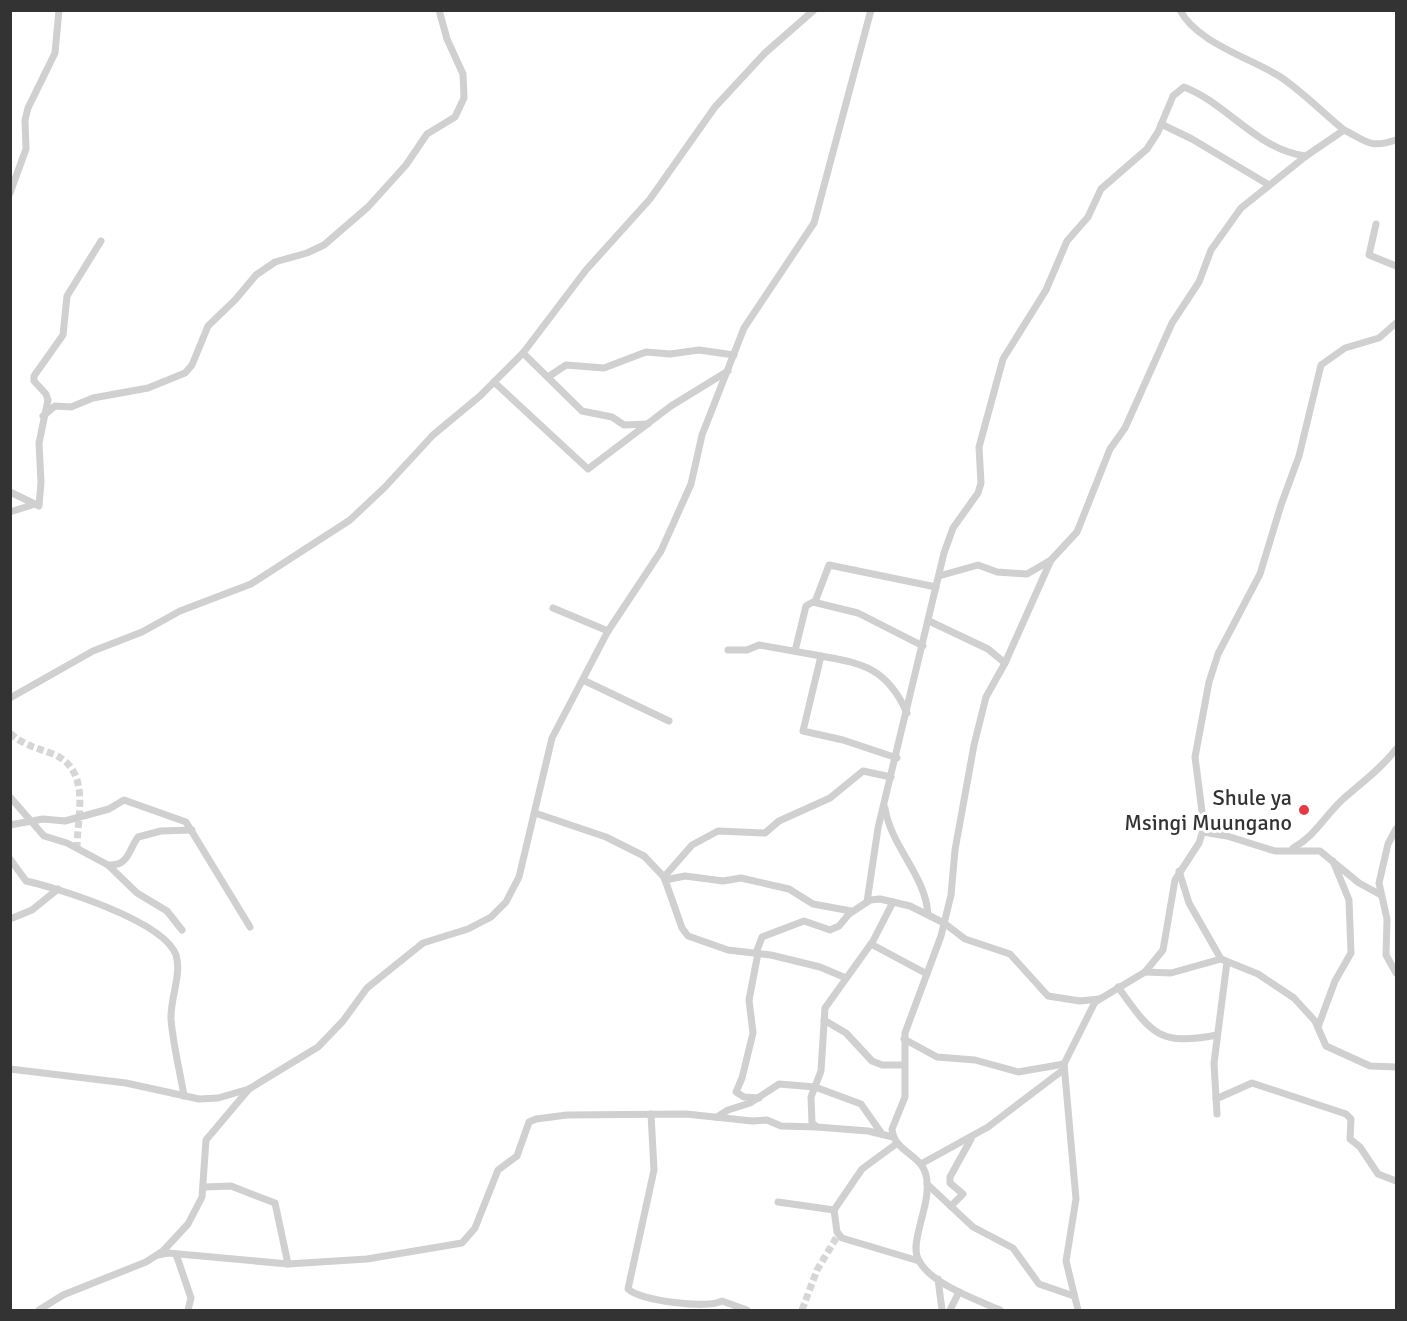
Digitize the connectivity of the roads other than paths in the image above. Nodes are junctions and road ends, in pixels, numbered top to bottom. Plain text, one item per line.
1 (59, 10) edge
2 (439, 10) edge
3 (814, 10) edge
4 (871, 10) edge
5 (1180, 10) edge
6 (1161, 124) junction
7 (1344, 130) junction
8 (1396, 140) edge
9 (1306, 156) junction
10 (1269, 185) junction
11 (10, 193) edge
12 (1376, 224) dead end
13 (101, 241) dead end
14 (1396, 266) edge
15 (1396, 323) edge
16 (523, 352) junction
17 (734, 355) junction
18 (728, 371) junction
19 (548, 377) junction
20 (494, 382) junction
21 (43, 416) junction
22 (648, 424) junction
23 (10, 492) edge
24 (32, 505) junction
25 (10, 512) edge
26 (1052, 560) junction
27 (939, 576) junction
28 (936, 587) junction
29 (815, 602) junction
30 (553, 608) dead end
31 (929, 621) junction
32 (608, 631) junction
33 (922, 646) junction
34 (728, 650) dead end
35 (795, 651) junction
36 (821, 656) junction
37 (1005, 663) junction
38 (582, 680) junction
39 (10, 698) edge
40 (907, 712) junction
41 (669, 721) dead end
42 (1396, 749) edge
43 (897, 758) junction
44 (891, 777) junction
45 (10, 797) edge
46 (884, 803) junction
47 (535, 813) junction
48 (29, 820) junction
49 (10, 825) edge
50 (1396, 829) edge
51 (192, 830) junction
52 (1203, 832) junction
53 (1288, 851) junction
54 (10, 858) edge
55 (1332, 858) junction
56 (108, 865) junction
57 (1179, 871) junction
58 (664, 879) junction
59 (58, 889) junction
60 (1381, 894) junction
61 (867, 902) junction
62 (893, 902) junction
63 (852, 911) junction
64 (1396, 912) edge
65 (1386, 913) junction
66 (928, 914) junction
67 (10, 919) edge
68 (944, 923) junction
69 (250, 927) dead end
70 (182, 930) dead end
71 (871, 944) junction
72 (757, 953) junction
73 (1224, 960) junction
74 (1145, 972) junction
75 (1396, 973) edge
76 (927, 974) junction
77 (846, 978) junction
78 (1118, 987) junction
79 (1099, 999) junction
80 (824, 1020) junction
81 (1318, 1027) junction
82 (1217, 1035) junction
83 (904, 1039) junction
84 (904, 1065) junction
85 (1064, 1067) junction
86 (1396, 1067) edge
87 (10, 1069) edge
88 (815, 1087) junction
89 (249, 1089) junction
90 (184, 1096) junction
91 (759, 1098) junction
92 (1216, 1099) junction
93 (651, 1114) junction
94 (1217, 1114) dead end
95 (717, 1117) junction
96 (817, 1127) junction
97 (882, 1134) junction
98 (972, 1137) junction
99 (895, 1141) junction
100 (921, 1164) junction
101 (1396, 1182) edge
102 (927, 1184) junction
103 (204, 1187) junction
104 (778, 1202) dead end
105 (951, 1206) junction
106 (834, 1210) junction
107 (176, 1254) junction
108 (158, 1256) junction
109 (919, 1261) junction
110 (288, 1264) junction
111 (938, 1279) junction
112 (959, 1292) junction
113 (1074, 1296) junction
114 (39, 1311) edge
115 (188, 1311) edge
116 (747, 1311) edge
117 (942, 1311) edge
118 (950, 1311) edge
119 (1000, 1311) edge
120 (1078, 1311) edge

1 - 11 street
2 - 21 street
3 - 16 street
4 - 17 street
5 - 7 street
6 - 9 street
6 - 10 street
6 - 27 street
7 - 8 street
7 - 9 street
9 - 10 street
10 - 26 street
12 - 14 street
13 - 21 street
15 - 52 street
16 - 19 street
16 - 20 street
17 - 18 street
17 - 19 street
18 - 22 street
18 - 32 street
19 - 22 street
20 - 22 street
20 - 39 street
21 - 24 street
23 - 24 street
24 - 25 street
26 - 27 street
26 - 37 street
27 - 28 street
28 - 29 street
28 - 31 street
29 - 33 street
29 - 35 street
30 - 32 street
31 - 33 street
31 - 37 street
32 - 38 street
33 - 40 street
34 - 35 street
35 - 36 street
36 - 40 street
36 - 43 street
37 - 68 street
38 - 41 street
38 - 47 street
40 - 43 street
42 - 53 street
43 - 44 street
44 - 46 street
44 - 58 street
45 - 48 street
46 - 61 street
46 - 66 street
47 - 58 street
47 - 89 street
48 - 49 street
48 - 51 street
48 - 56 street
50 - 60 street
51 - 56 street
51 - 69 street
52 - 53 street
52 - 57 street
53 - 55 street
54 - 59 street
55 - 60 street
55 - 81 street
56 - 70 street
57 - 73 street
57 - 74 street
58 - 63 street
58 - 72 street
59 - 67 street
59 - 90 street
60 - 65 street
61 - 62 street
61 - 63 street
62 - 66 street
62 - 71 street
63 - 72 street
64 - 65 street
65 - 75 street
66 - 68 street
68 - 76 street
68 - 79 street
71 - 76 street
71 - 77 street
72 - 77 street
72 - 91 street
73 - 74 street
73 - 81 street
73 - 82 street
74 - 78 street
76 - 83 street
77 - 80 street
78 - 79 street
78 - 82 street
79 - 85 street
80 - 84 street
80 - 88 street
81 - 86 street
82 - 92 street
83 - 84 street
83 - 85 street
84 - 99 street
85 - 98 street
85 - 113 street
87 - 90 street
88 - 91 street
88 - 96 street
88 - 97 street
89 - 90 street
89 - 103 street
91 - 95 street
92 - 94 street
92 - 101 street
93 - 95 street
93 - 110 street
93 - 116 street
95 - 96 street
96 - 97 street
97 - 99 street
98 - 100 street
98 - 105 street
99 - 100 street
99 - 106 street
100 - 102 street
102 - 105 street
102 - 109 street
103 - 108 street
103 - 110 street
104 - 106 street
105 - 113 street
106 - 109 street
107 - 108 street
107 - 110 street
107 - 115 street
108 - 114 street
109 - 111 street
111 - 112 street
111 - 117 street
112 - 118 street
112 - 119 street
113 - 120 street

